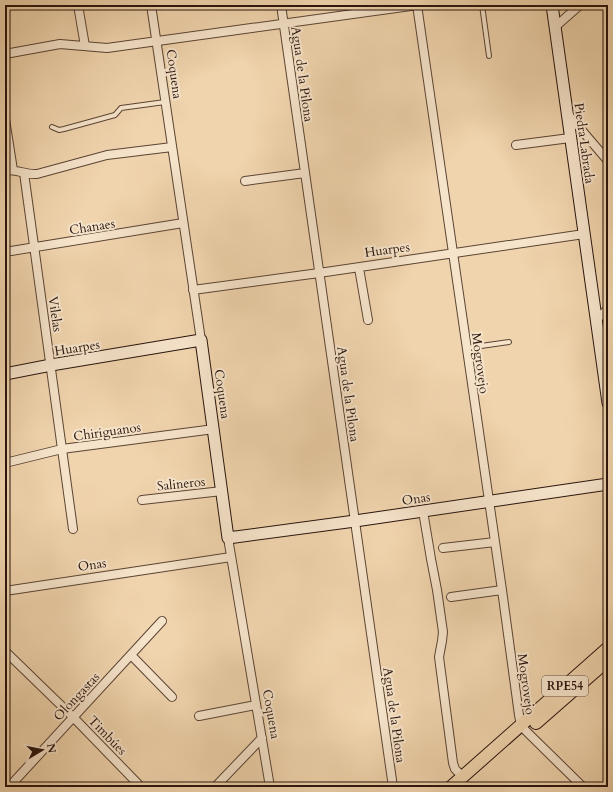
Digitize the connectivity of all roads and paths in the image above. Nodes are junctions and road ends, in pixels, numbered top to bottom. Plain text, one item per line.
1 (78, 5) edge
2 (151, 5) edge
3 (281, 5) edge
4 (417, 5) edge
5 (482, 5) edge
6 (552, 5) edge
7 (580, 5) edge
8 (283, 23) junction
9 (555, 27) junction
10 (156, 41) junction
11 (84, 46) junction
12 (5, 54) edge
13 (489, 56) dead end
14 (166, 102) junction
15 (567, 112) junction
16 (5, 119) edge
17 (52, 127) dead end
18 (570, 138) junction
19 (516, 145) dead end
20 (172, 148) junction
21 (608, 161) edge
22 (9, 170) edge
23 (24, 173) junction
24 (305, 173) junction
25 (244, 181) dead end
26 (183, 224) junction
27 (584, 234) junction
28 (34, 247) junction
29 (5, 252) edge
30 (453, 254) junction
31 (359, 268) junction
32 (319, 274) junction
33 (193, 290) junction
34 (608, 309) edge
35 (368, 320) dead end
36 (596, 320) junction
37 (201, 340) junction
38 (508, 342) dead end
39 (467, 348) junction
40 (605, 359) edge
41 (51, 365) junction
42 (5, 374) edge
43 (608, 404) edge
44 (214, 429) junction
45 (62, 449) junction
46 (5, 463) edge
47 (608, 484) edge
48 (222, 491) junction
49 (142, 500) dead end
50 (489, 501) junction
51 (423, 511) junction
52 (355, 521) junction
53 (73, 529) dead end
54 (228, 538) junction
55 (495, 542) junction
56 (443, 548) dead end
57 (231, 557) junction
58 (502, 590) junction
59 (5, 591) edge
60 (451, 597) dead end
61 (162, 621) dead end
62 (608, 648) edge
63 (5, 651) edge
64 (131, 655) junction
65 (608, 660) edge
66 (172, 697) dead end
67 (256, 705) junction
68 (73, 716) junction
69 (199, 716) dead end
70 (524, 728) junction
71 (262, 738) junction
72 (463, 782) edge
73 (8, 787) edge
74 (141, 787) edge
75 (215, 787) edge
76 (270, 787) edge
77 (393, 787) edge
78 (451, 787) edge
79 (583, 787) edge

1 - 11 street
2 - 10 street, Coquena
3 - 8 street, Agua de la Pilona
4 - 8 street
4 - 30 street, Mogrovejo
5 - 13 lane
6 - 9 main road, Piedra Labrada
7 - 9 street
8 - 10 street
8 - 24 street, Agua de la Pilona
9 - 15 main road, Piedra Labrada
10 - 11 street
10 - 14 street, Coquena
11 - 12 street
14 - 17 lane
14 - 20 street, Coquena
15 - 18 main road, Piedra Labrada
15 - 21 street
16 - 22 street
18 - 19 street
18 - 27 main road, Piedra Labrada
20 - 23 street
20 - 26 street, Coquena
22 - 23 street
23 - 28 street, Vilelas
24 - 25 street
24 - 32 street, Agua de la Pilona
26 - 28 street, Chanaes
26 - 33 street, Coquena
27 - 30 street, Huarpes
27 - 36 main road, Piedra Labrada
28 - 29 street, Chanaes
28 - 41 street, Vilelas
30 - 31 street, Huarpes
30 - 39 street, Mogrovejo
31 - 32 street, Huarpes
31 - 35 street
32 - 33 street, Huarpes
32 - 52 street, Agua de la Pilona
33 - 37 street, Coquena
34 - 36 street
36 - 40 main road, Piedra Labrada
37 - 41 main road, Huarpes
37 - 44 main road, Coquena
38 - 39 lane
39 - 50 street, Mogrovejo
40 - 43 main road, Piedra Labrada
41 - 42 main road, Huarpes
41 - 45 street, Vilelas
44 - 45 street, Chiriguanos
44 - 48 main road, Coquena
45 - 46 street, Chiriguanos
45 - 53 street, Vilelas
47 - 50 main road, Onas
48 - 49 street, Salineros
48 - 54 main road, Coquena
50 - 51 main road, Onas
50 - 55 street, Mogrovejo
51 - 52 main road, Onas
51 - 72 street
52 - 54 main road, Onas
52 - 77 street, Agua de la Pilona
54 - 57 street, Coquena
55 - 56 street
55 - 58 street, Mogrovejo
57 - 59 street, Onas
57 - 67 street, Coquena
58 - 60 street
58 - 70 street, Mogrovejo
61 - 64 street, Olongastas
62 - 70 main road, RPE54
63 - 68 street, Timbúes
64 - 66 street
64 - 68 street, Olongastas
65 - 70 main road, RPE54
67 - 69 street
67 - 71 street, Coquena
68 - 73 street, Olongastas
68 - 74 street, Timbúes
70 - 72 main road, RPE54
70 - 79 street
71 - 75 street
71 - 76 street, Coquena
72 - 78 main road, RPE54

